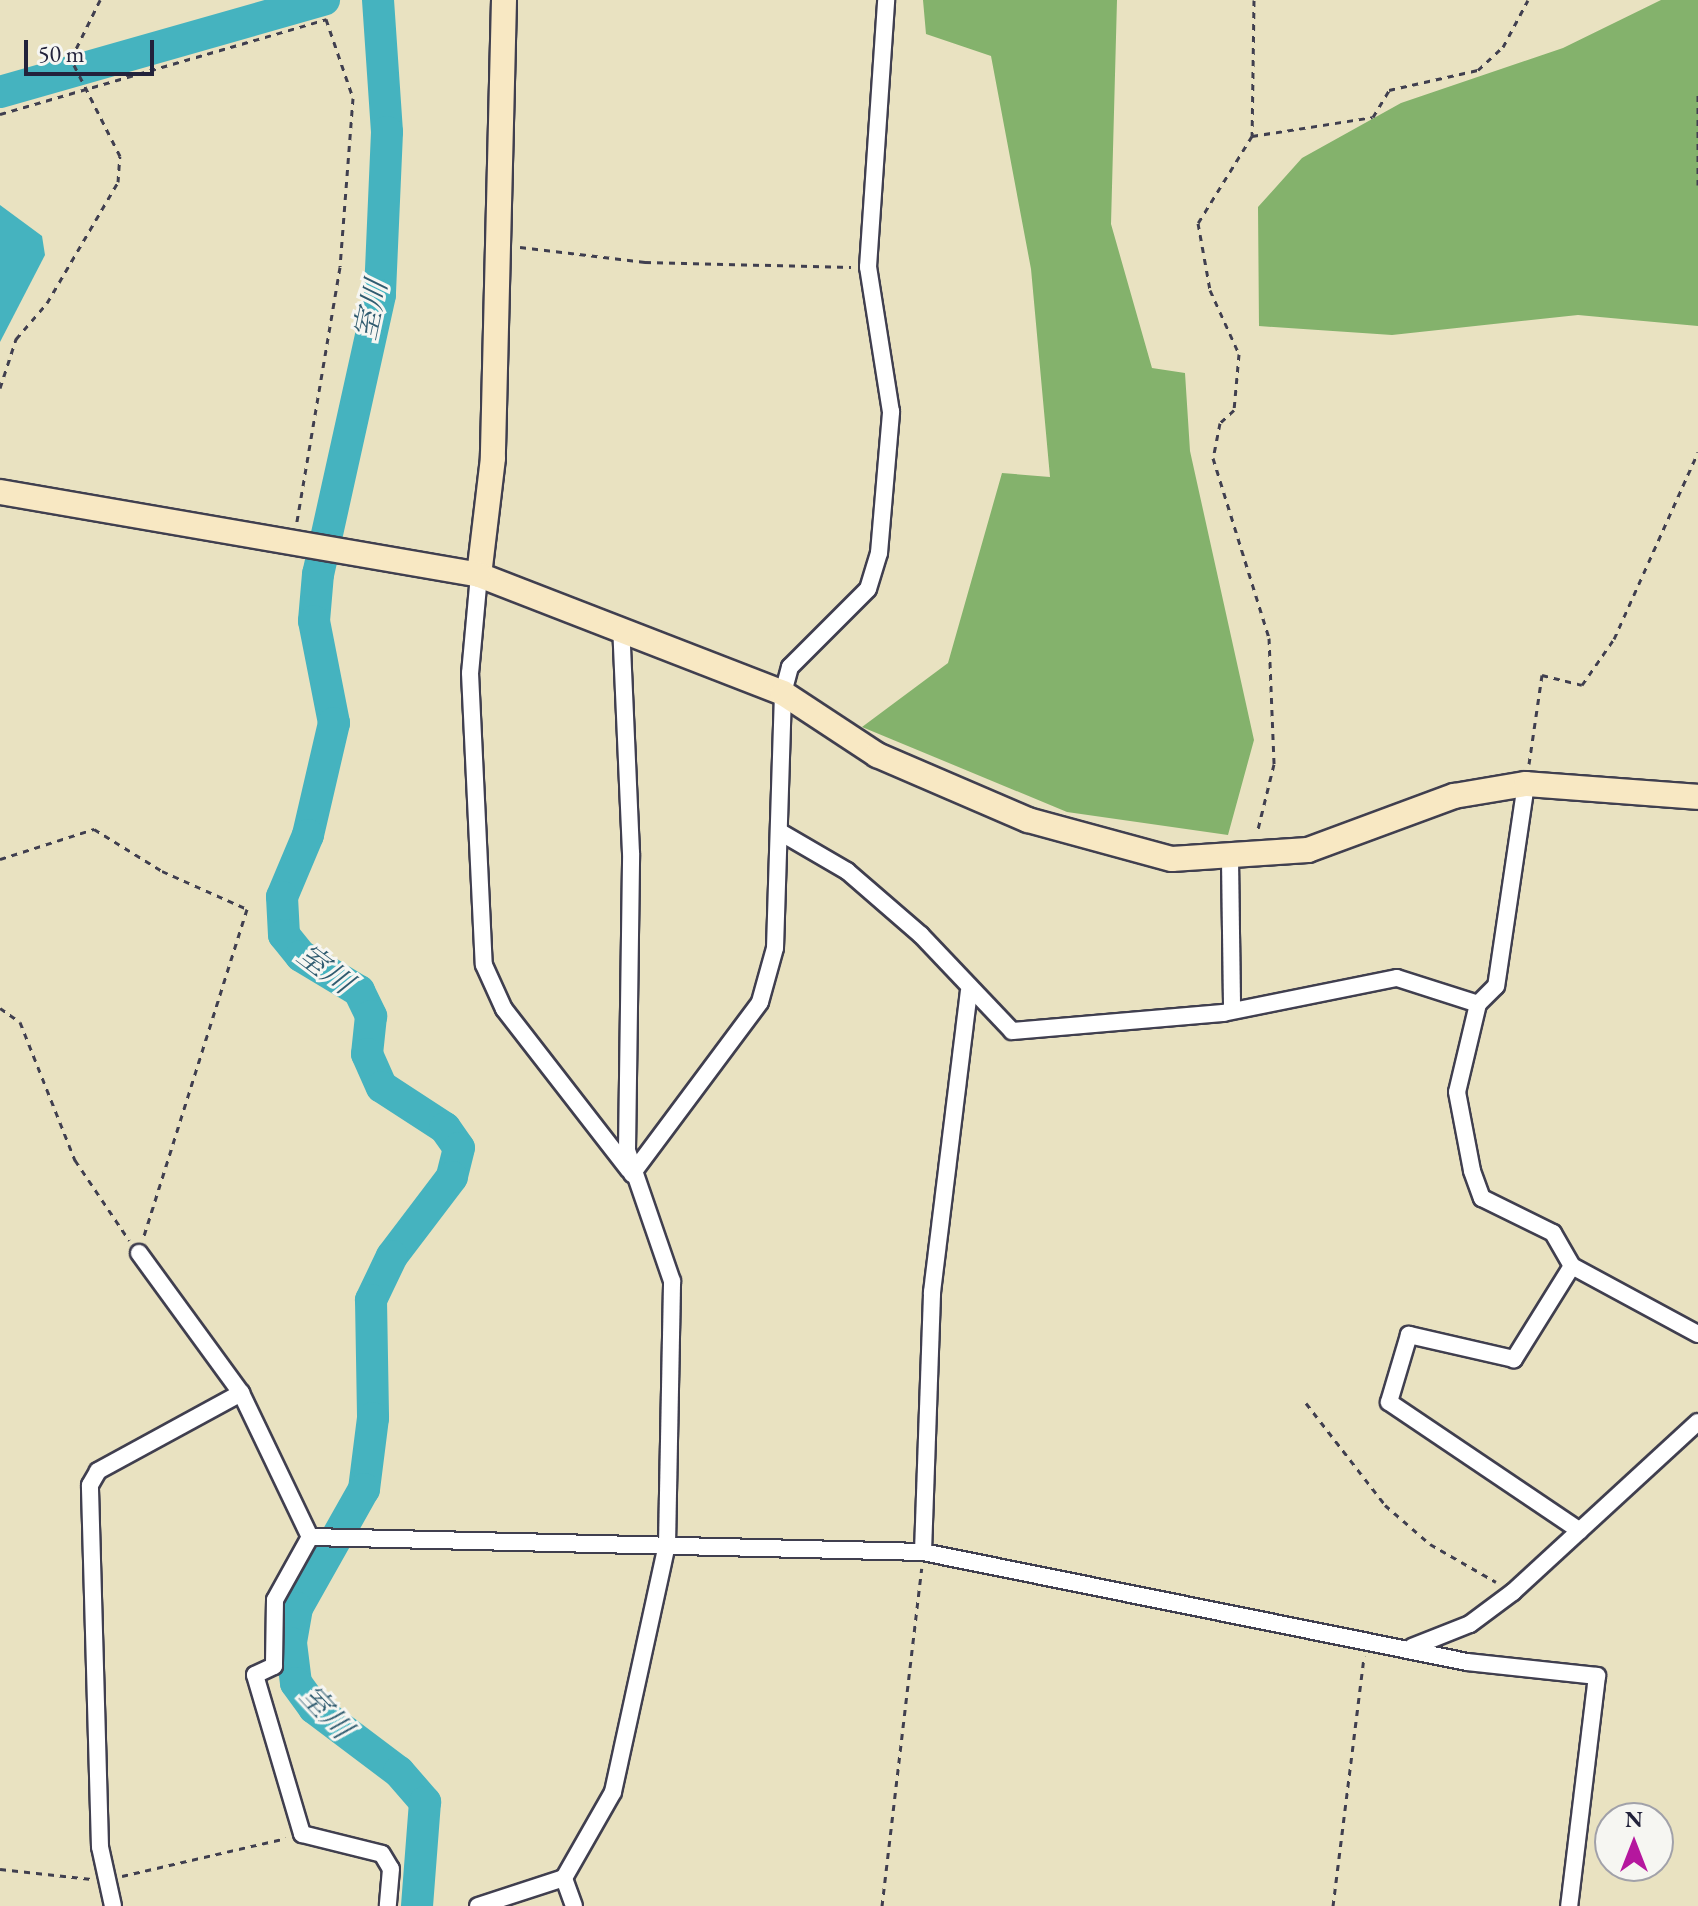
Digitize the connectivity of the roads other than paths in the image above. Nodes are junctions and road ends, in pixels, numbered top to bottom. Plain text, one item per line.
1 (504, 0) edge
2 (886, 0) edge
3 (0, 492) edge
4 (479, 575) junction
5 (621, 627) junction
6 (783, 693) junction
7 (1526, 784) junction
8 (1698, 797) edge
9 (780, 832) junction
10 (1230, 860) junction
11 (969, 991) junction
12 (1478, 1004) junction
13 (1232, 1009) junction
14 (632, 1174) junction
15 (139, 1253) road end
16 (1572, 1266) junction
17 (1698, 1334) edge
18 (241, 1393) junction
19 (1698, 1422) edge
20 (1580, 1531) junction
21 (310, 1537) junction
22 (667, 1545) junction
23 (923, 1552) junction
24 (1412, 1647) junction
25 (564, 1878) junction
26 (113, 1906) edge
27 (388, 1906) edge
28 (478, 1906) edge
29 (574, 1906) edge
30 (1569, 1906) edge

1 - 4 street
2 - 6 street
3 - 4 street
4 - 5 street
4 - 14 street
5 - 6 street
5 - 14 street
6 - 9 street
6 - 10 street
7 - 8 street
7 - 10 street
7 - 12 street
9 - 11 street
9 - 14 street
10 - 13 street
11 - 13 street
11 - 23 street
12 - 13 street
12 - 16 street
14 - 22 street
15 - 18 street
16 - 17 street
16 - 20 street
18 - 21 street
18 - 26 street
19 - 20 street
20 - 24 street
21 - 22 street
21 - 27 street
22 - 23 street
22 - 25 street
23 - 24 street
24 - 30 street
25 - 28 street
25 - 29 street

